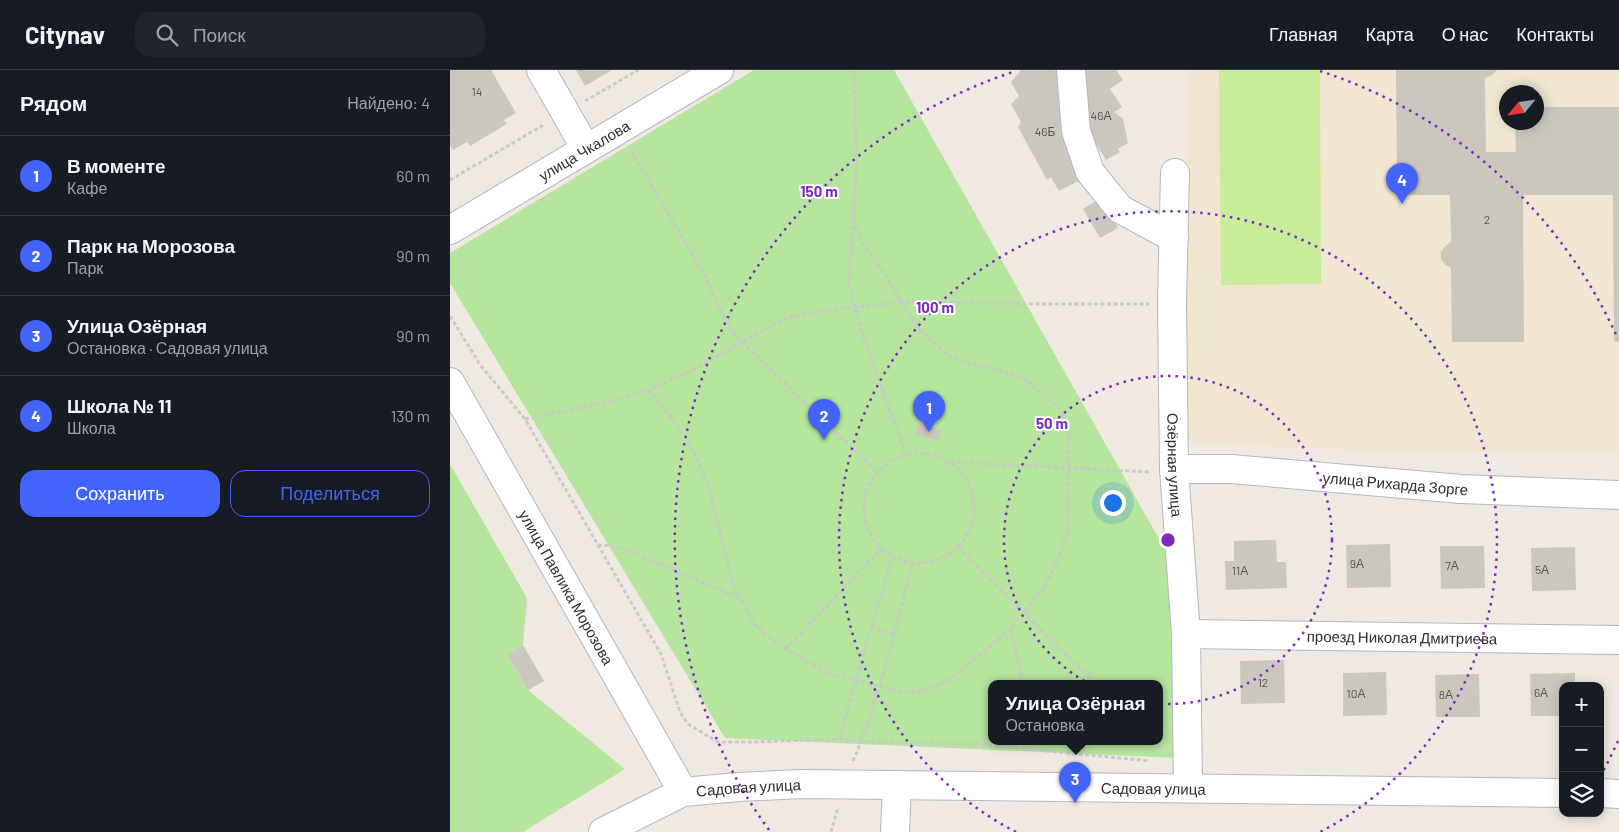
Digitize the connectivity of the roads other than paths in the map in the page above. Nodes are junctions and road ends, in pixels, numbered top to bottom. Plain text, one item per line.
1 (541, 70) edge
2 (718, 70) edge
3 (1070, 70) edge
4 (586, 149) junction
5 (1175, 173) dead end
6 (450, 230) edge
7 (1174, 238) junction
8 (450, 382) edge
9 (1174, 471) junction
10 (1619, 494) edge
11 (1186, 634) junction
12 (1619, 640) edge
13 (897, 785) junction
14 (1188, 788) junction
15 (684, 792) junction
16 (1559, 793) edge
17 (1604, 793) edge
18 (1619, 794) edge
19 (602, 832) edge
20 (895, 832) edge

1 - 4 street
2 - 4 street, улица Чкалова
3 - 7 street
4 - 6 street, улица Чкалова
5 - 7 street, Озёрная улица
7 - 9 street, Озёрная улица
8 - 15 street, улица Павлика Морозова
9 - 10 street, улица Рихарда Зорге
9 - 11 street, Озёрная улица
11 - 12 street, проезд Николая Дмитриева
11 - 14 street, Озёрная улица
13 - 14 street, Садовая улица
13 - 15 street, Садовая улица
13 - 20 street
14 - 16 street, Садовая улица
15 - 19 street, Садовая улица
17 - 18 street

